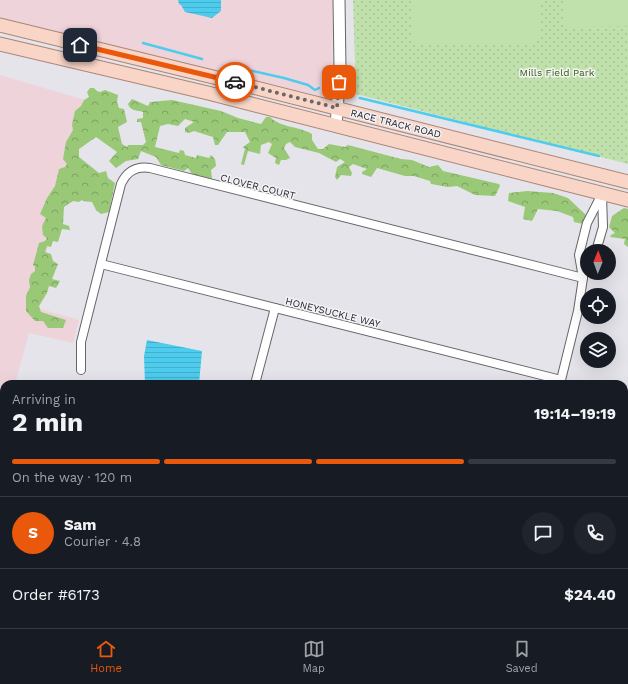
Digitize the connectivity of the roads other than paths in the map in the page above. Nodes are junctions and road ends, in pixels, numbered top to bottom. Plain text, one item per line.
1 (339, 0) edge
2 (0, 25) edge
3 (15, 29) junction
4 (71, 42) junction
5 (5, 45) edge
6 (67, 59) junction
7 (337, 108) junction
8 (336, 126) junction
9 (608, 177) junction
10 (628, 182) edge
11 (602, 194) junction
12 (628, 200) edge
13 (582, 244) edge
14 (598, 244) edge
15 (101, 264) junction
16 (580, 273) edge
17 (584, 280) edge
18 (275, 308) junction
19 (81, 370) dead end
20 (256, 380) edge
21 (552, 380) edge
22 (560, 380) edge

1 - 7 street
2 - 3 main road, RACE TRACK ROAD
3 - 4 main road, RACE TRACK ROAD
3 - 5 main road
4 - 6 main road
4 - 7 main road, RACE TRACK ROAD
5 - 6 main road, RACE TRACK ROAD
6 - 8 main road, RACE TRACK ROAD
7 - 8 street
7 - 9 main road, RACE TRACK ROAD
8 - 11 main road, RACE TRACK ROAD
9 - 10 main road, RACE TRACK ROAD
9 - 11 street
11 - 12 main road, RACE TRACK ROAD
11 - 13 street
11 - 14 street
15 - 16 street, CLOVER COURT
15 - 18 street, HONEYSUCKLE WAY
15 - 19 street, CLOVER COURT
17 - 22 street
18 - 20 street
18 - 21 street, HONEYSUCKLE WAY

